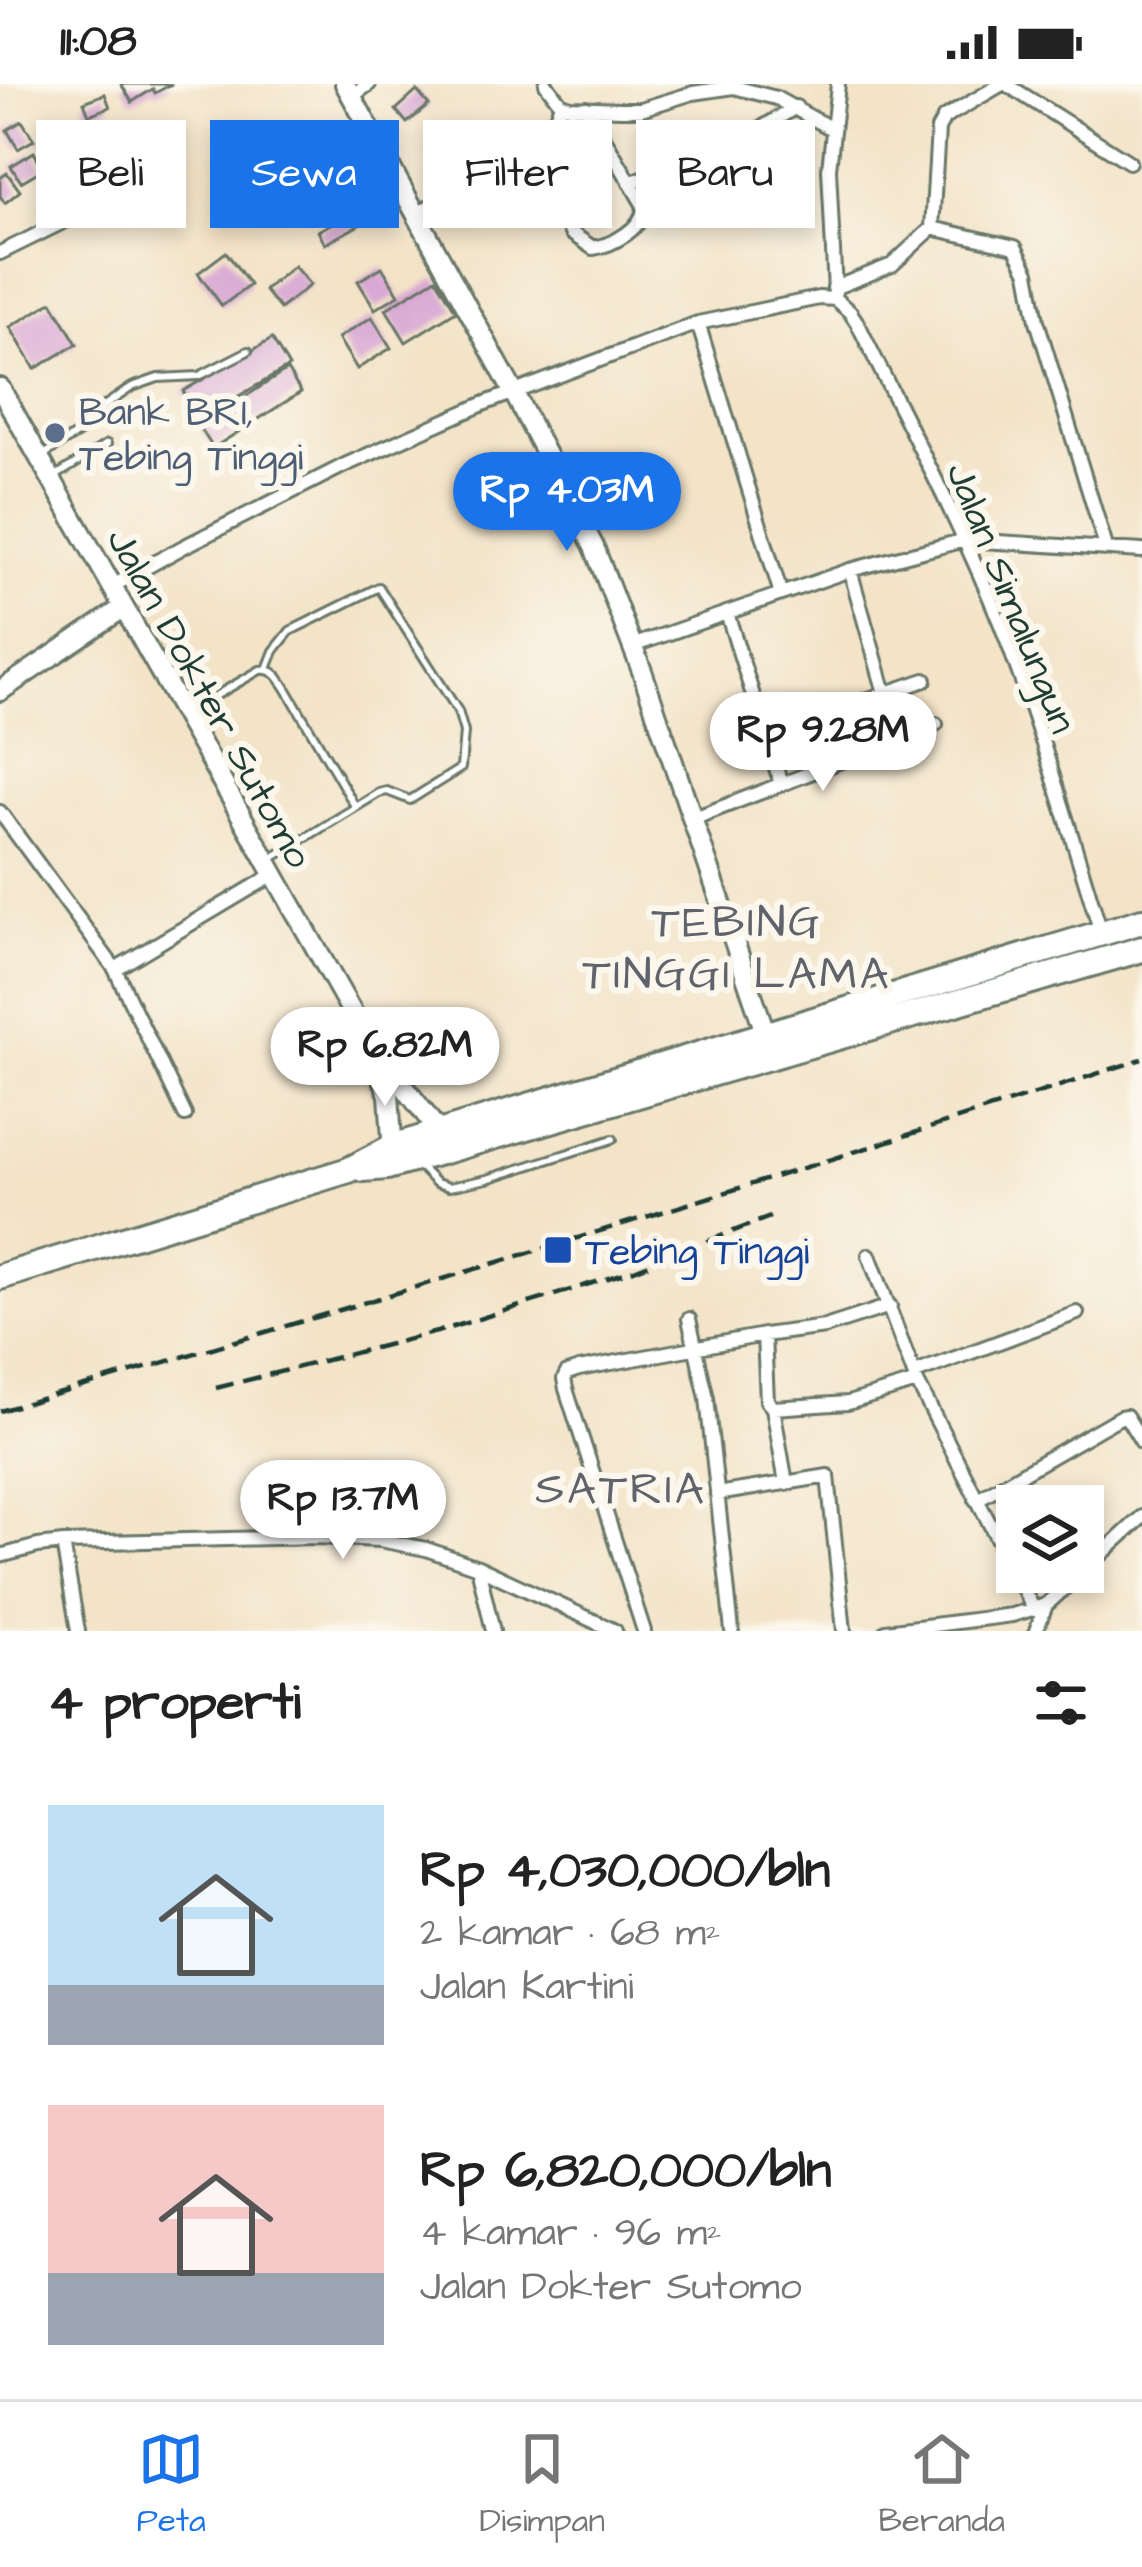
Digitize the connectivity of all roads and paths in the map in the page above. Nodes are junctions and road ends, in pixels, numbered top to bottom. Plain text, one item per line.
1 (369, 84) edge
2 (546, 84) edge
3 (838, 84) edge
4 (1007, 85) edge
5 (348, 90) edge
6 (562, 104) junction
7 (586, 107) junction
8 (796, 107) junction
9 (552, 120) edge
10 (832, 129) junction
11 (1130, 162) dead end
12 (630, 183) junction
13 (423, 211) edge
14 (417, 215) junction
15 (51, 228) edge
16 (569, 228) edge
17 (932, 228) junction
18 (0, 253) edge
19 (835, 294) junction
20 (698, 323) junction
21 (248, 351) dead end
22 (0, 388) edge
23 (514, 393) junction
24 (107, 443) dead end
25 (39, 458) junction
26 (51, 479) junction
27 (964, 540) junction
28 (1106, 548) junction
29 (1142, 551) edge
30 (850, 570) junction
31 (111, 587) junction
32 (781, 594) junction
33 (123, 608) junction
34 (727, 613) junction
35 (632, 646) junction
36 (267, 669) junction
37 (925, 680) dead end
38 (0, 691) edge
39 (885, 693) junction
40 (183, 715) junction
41 (936, 724) dead end
42 (765, 734) junction
43 (781, 784) junction
44 (356, 807) junction
45 (0, 812) edge
46 (692, 819) junction
47 (269, 869) junction
48 (1142, 921) edge
49 (1101, 934) junction
50 (1142, 949) edge
51 (115, 969) junction
52 (366, 1037) junction
53 (770, 1046) junction
54 (185, 1115) dead end
55 (613, 1139) dead end
56 (446, 1141) junction
57 (401, 1157) junction
58 (868, 1255) dead end
59 (0, 1277) edge
60 (890, 1306) junction
61 (1077, 1313) dead end
62 (689, 1319) dead end
63 (764, 1335) junction
64 (696, 1349) junction
65 (916, 1377) junction
66 (773, 1408) junction
67 (1142, 1442) edge
68 (786, 1483) junction
69 (718, 1494) junction
70 (976, 1501) junction
71 (1142, 1517) edge
72 (63, 1544) junction
73 (0, 1556) edge
74 (478, 1567) junction
75 (1040, 1608) junction
76 (78, 1631) edge
77 (493, 1631) edge
78 (614, 1631) edge
79 (644, 1631) edge
80 (732, 1631) edge
81 (844, 1631) edge
82 (886, 1631) edge
83 (1036, 1631) edge

1 - 5 street
2 - 6 street
3 - 10 street
4 - 11 street
4 - 17 street
5 - 14 street
6 - 7 street
6 - 9 street
7 - 8 street
7 - 12 street
8 - 10 street
8 - 12 street
10 - 19 street
12 - 16 street
13 - 14 street
14 - 23 street
15 - 18 street
17 - 19 street
17 - 28 street
19 - 20 street
19 - 27 street, Jalan Simalungun
20 - 23 street
20 - 32 street
21 - 25 lane
22 - 25 street, Jalan Dokter Sutomo
23 - 31 street
23 - 35 street
24 - 26 lane
25 - 26 street, Jalan Dokter Sutomo
26 - 31 street, Jalan Dokter Sutomo
27 - 28 street
27 - 30 street
27 - 49 street, Jalan Simalungun
28 - 29 street
30 - 32 street
30 - 39 street
31 - 33 street, Jalan Dokter Sutomo
32 - 34 street
33 - 38 street
33 - 40 street, Jalan Dokter Sutomo
34 - 35 street
34 - 42 street
35 - 46 street
36 - 40 lane
36 - 44 lane
36 - 44 lane
37 - 39 street
39 - 42 street
40 - 47 street, Jalan Dokter Sutomo
41 - 43 street
42 - 43 street
43 - 46 street
44 - 47 lane
45 - 51 street
46 - 53 street
47 - 51 street
47 - 52 street, Jalan Dokter Sutomo
48 - 49 highway
49 - 53 highway
50 - 53 highway
51 - 54 street
52 - 56 street, Jalan Dokter Sutomo
52 - 57 street, Jalan Dokter Sutomo
53 - 56 highway
55 - 57 lane
56 - 57 highway
57 - 59 highway
58 - 60 street
60 - 63 street
60 - 65 street
61 - 65 street
62 - 64 street
63 - 64 street
63 - 66 street
64 - 69 street
64 - 79 street
65 - 66 street
65 - 70 street
66 - 68 street
67 - 70 street
68 - 69 street
68 - 81 street
69 - 80 street
70 - 75 street
71 - 75 street
72 - 73 street
72 - 74 street
72 - 76 street
74 - 77 street
74 - 78 street
75 - 82 street
75 - 83 street

